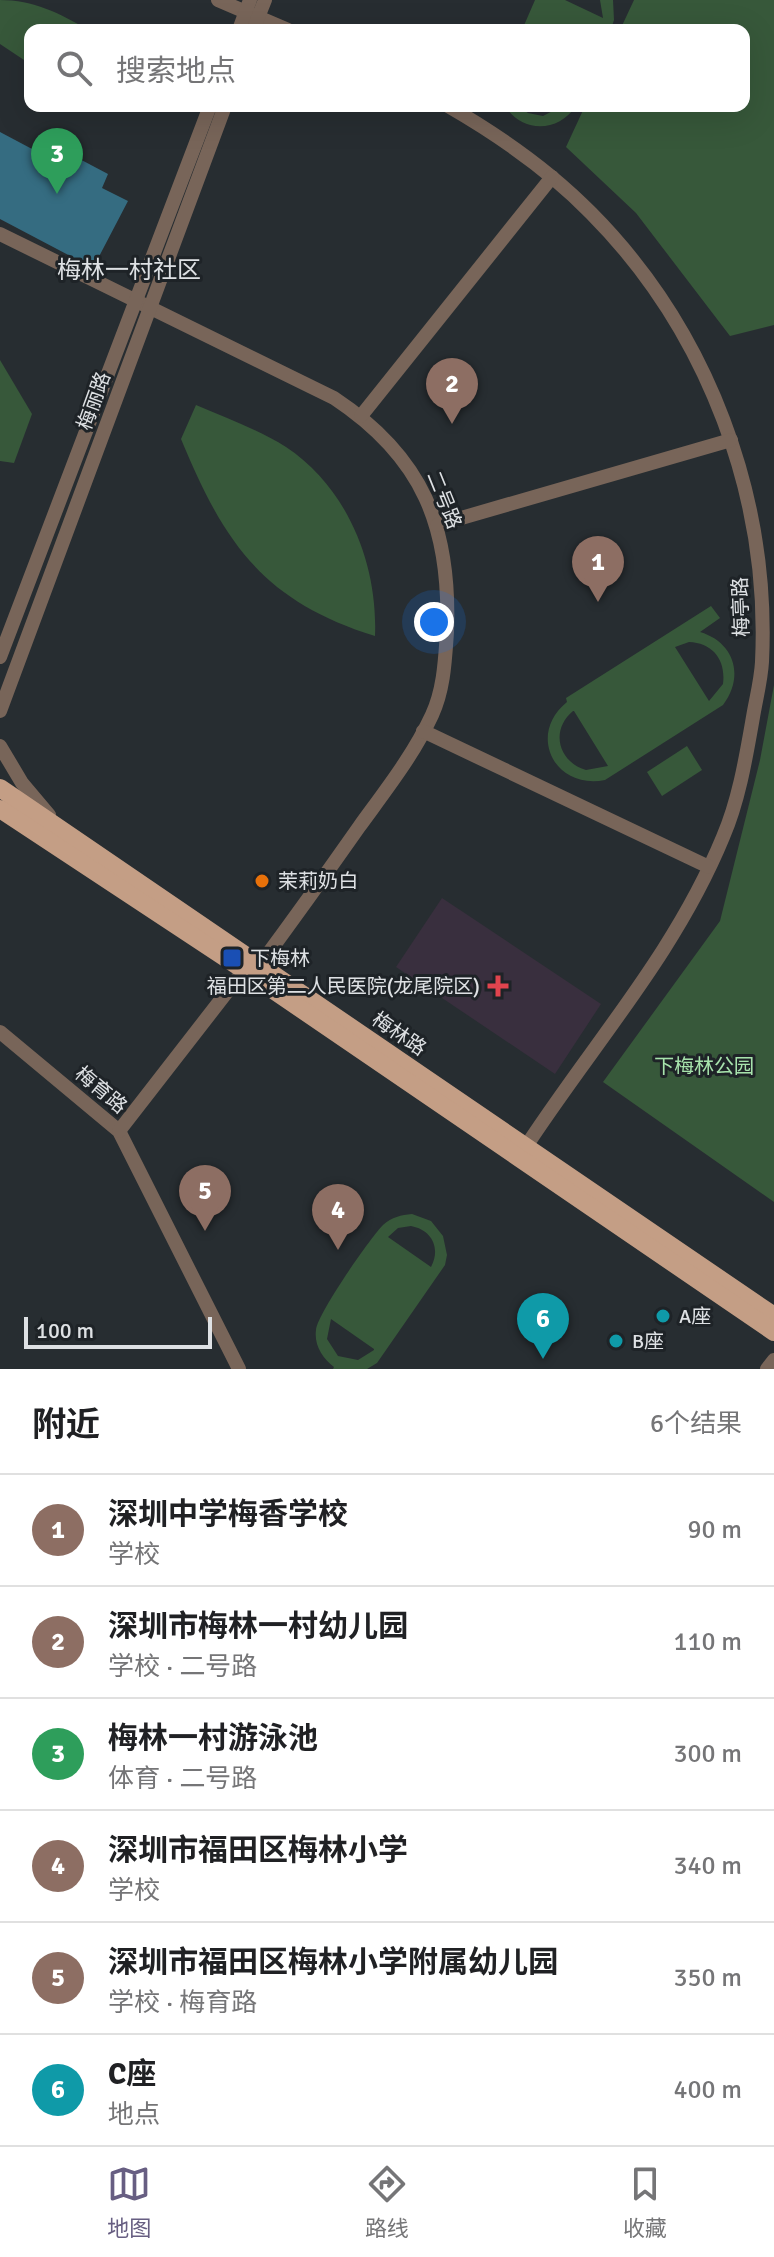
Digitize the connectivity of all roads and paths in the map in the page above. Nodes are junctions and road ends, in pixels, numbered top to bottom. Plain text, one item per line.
1 (218, 0) edge
2 (265, 0) edge
3 (252, 15) edge
4 (274, 24) edge
5 (208, 112) edge
6 (223, 112) edge
7 (458, 112) edge
8 (552, 177) junction
9 (0, 234) edge
10 (136, 300) junction
11 (150, 307) junction
12 (361, 416) junction
13 (731, 440) junction
14 (437, 525) junction
15 (0, 657) edge
16 (768, 665) edge
17 (0, 711) edge
18 (423, 731) junction
19 (0, 746) edge
20 (0, 788) edge
21 (0, 809) edge
22 (8, 819) edge
23 (69, 836) junction
24 (709, 867) junction
25 (251, 968) junction
26 (0, 1032) edge
27 (119, 1131) junction
28 (522, 1152) junction
29 (774, 1316) edge
30 (774, 1332) edge
31 (774, 1360) edge
32 (239, 1369) edge
33 (767, 1369) edge

1 - 3 street
2 - 3 street
3 - 4 street
5 - 10 street, 梅丽路
6 - 11 street, 梅丽路
7 - 8 street, 梅亭路
8 - 12 street
8 - 13 street, 梅亭路
9 - 10 street, 二号路
10 - 11 street, 二号路
10 - 15 street, 梅丽路
11 - 12 street, 二号路
11 - 17 street, 梅丽路
12 - 14 street, 二号路
13 - 14 street
13 - 16 street, 梅亭路
14 - 18 street, 二号路
16 - 24 street, 梅亭路
18 - 24 street
18 - 25 street, 二号路
19 - 23 street
20 - 23 main road, 梅林路
21 - 22 main road, 梅林路
22 - 25 main road, 梅林路
23 - 25 main road, 梅林路
24 - 28 street, 梅亭路
25 - 27 street, 二号路
25 - 28 main road, 梅林路
26 - 27 street, 梅育路
27 - 32 street, 梅育路
28 - 29 main road, 梅林路
28 - 30 main road, 梅林路
31 - 33 street

